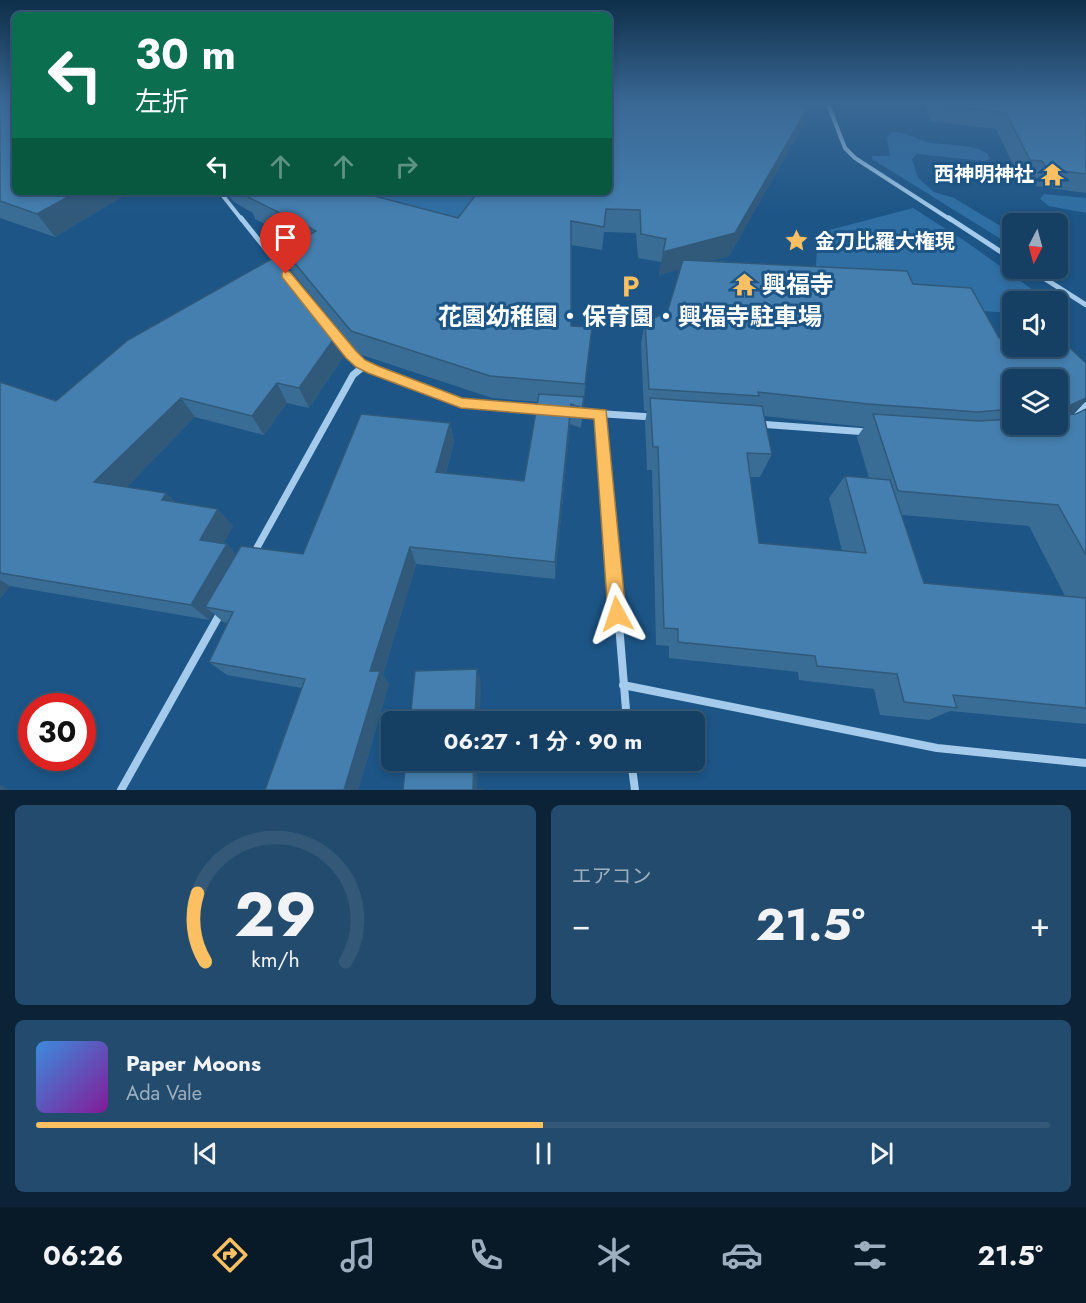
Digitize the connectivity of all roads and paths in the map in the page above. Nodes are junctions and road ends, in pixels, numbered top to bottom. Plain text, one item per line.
1 (842, 141) edge
2 (222, 195) edge
3 (1002, 253) edge
4 (286, 274) edge
5 (1045, 279) edge
6 (1086, 305) edge
7 (329, 328) edge
8 (364, 366) junction
9 (1086, 406) edge
10 (550, 410) edge
11 (562, 411) edge
12 (601, 414) junction
13 (660, 417) edge
14 (1072, 421) edge
15 (753, 423) edge
16 (879, 433) edge
17 (250, 560) edge
18 (227, 601) edge
19 (622, 684) junction
20 (626, 711) edge
21 (1086, 763) edge
22 (632, 771) edge
23 (121, 790) edge
24 (635, 790) edge

1 - 3 street
2 - 4 street
5 - 6 street
7 - 8 street
8 - 10 street
8 - 17 street
9 - 14 street
11 - 12 street
12 - 13 street
12 - 19 street
15 - 16 street
18 - 23 street
19 - 20 street
19 - 21 street
22 - 24 street

